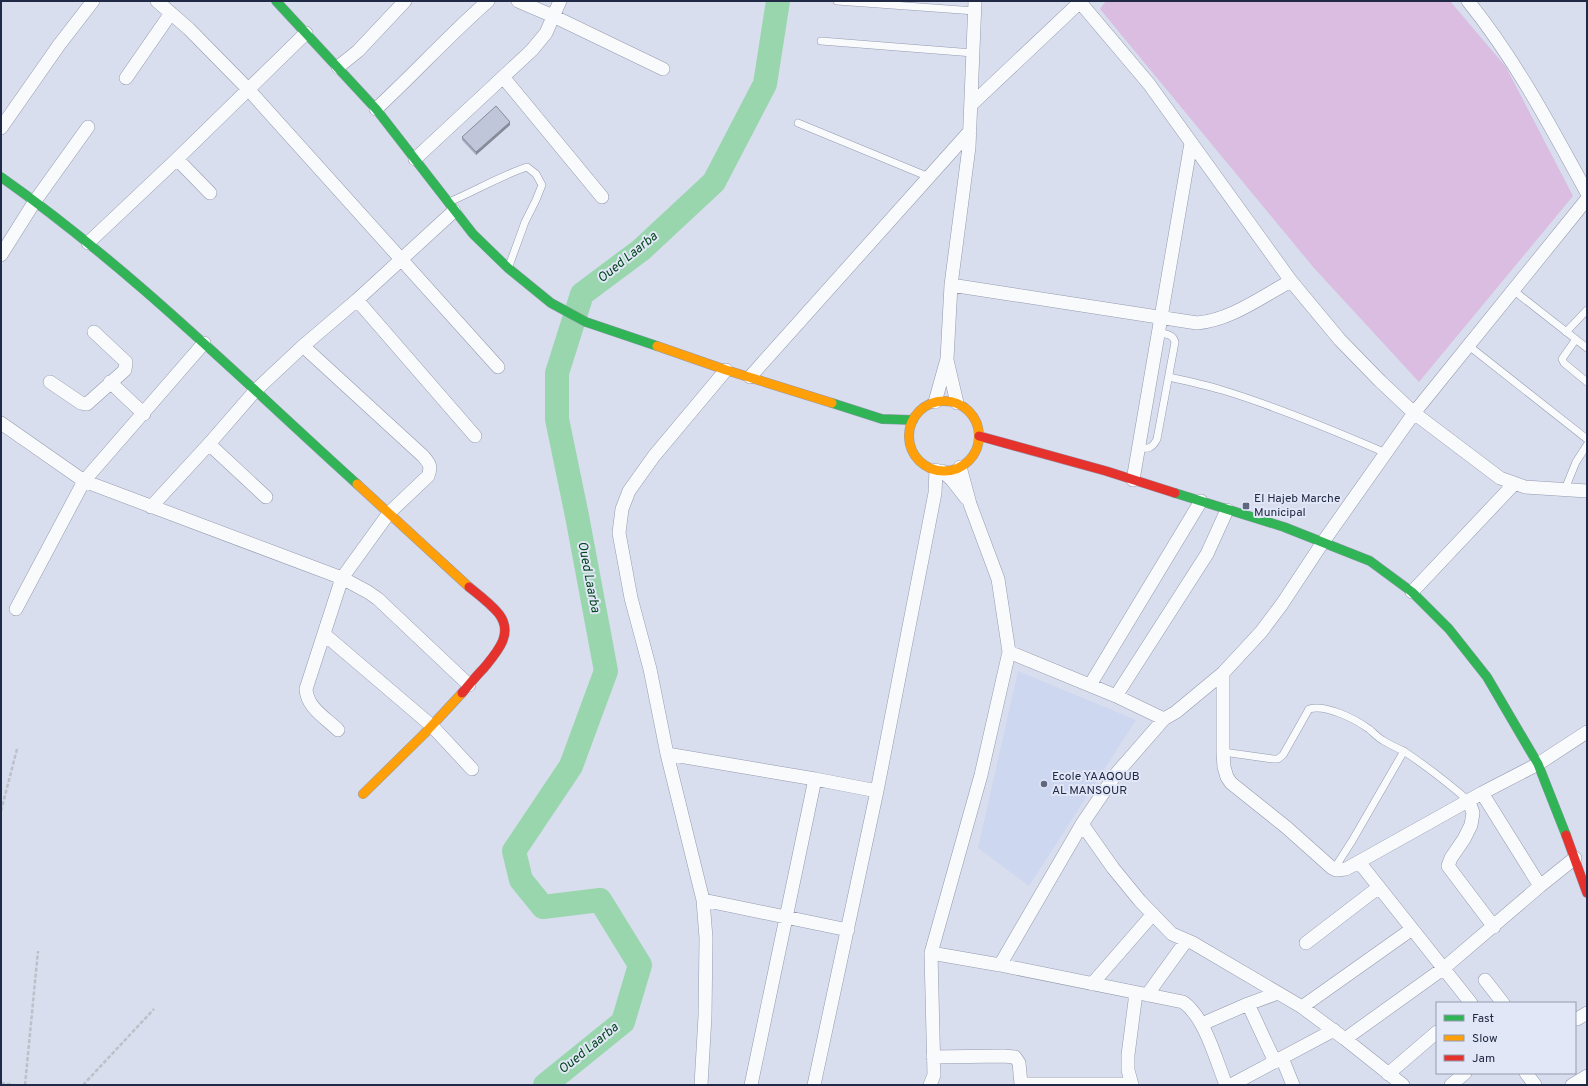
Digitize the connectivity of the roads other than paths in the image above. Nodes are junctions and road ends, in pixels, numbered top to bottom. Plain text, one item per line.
1 (94, 1) edge
2 (158, 1) edge
3 (276, 1) edge
4 (405, 1) edge
5 (488, 1) edge
6 (518, 1) edge
7 (560, 1) edge
8 (837, 1) edge
9 (1468, 1) edge
10 (1079, 2) edge
11 (975, 6) edge
12 (171, 13) junction
13 (553, 16) junction
14 (306, 33) junction
15 (821, 41) dead end
16 (973, 53) junction
17 (338, 67) junction
18 (664, 69) dead end
19 (503, 77) junction
20 (126, 78) dead end
21 (248, 89) junction
22 (972, 104) junction
23 (376, 109) junction
24 (798, 123) dead end
25 (88, 127) dead end
26 (1, 128) edge
27 (970, 131) junction
28 (1191, 143) junction
29 (415, 158) junction
30 (177, 159) junction
31 (1, 177) edge
32 (929, 177) junction
33 (210, 193) dead end
34 (1587, 193) edge
35 (602, 197) dead end
36 (1587, 199) edge
37 (35, 201) junction
38 (451, 207) junction
39 (88, 242) junction
40 (1, 255) edge
41 (401, 259) junction
42 (508, 268) junction
43 (1291, 281) junction
44 (951, 285) junction
45 (1513, 290) junction
46 (357, 300) junction
47 (1587, 310) edge
48 (1160, 317) junction
49 (94, 332) dead end
50 (1158, 332) junction
51 (1566, 332) junction
52 (1576, 339) junction
53 (204, 344) junction
54 (303, 346) junction
55 (1469, 346) junction
56 (1587, 348) edge
57 (947, 359) junction
58 (498, 367) dead end
59 (726, 370) junction
60 (1169, 377) junction
61 (750, 378) junction
62 (50, 382) dead end
63 (110, 382) junction
64 (1587, 382) edge
65 (256, 391) junction
66 (935, 402) junction
67 (957, 403) junction
68 (1414, 413) junction
69 (144, 414) junction
70 (882, 419) junction
71 (913, 420) junction
72 (1, 422) edge
73 (476, 436) dead end
74 (979, 436) junction
75 (1587, 439) edge
76 (910, 440) junction
77 (209, 444) junction
78 (1587, 445) edge
79 (1019, 447) junction
80 (1138, 448) junction
81 (996, 451) dead end
82 (1386, 453) junction
83 (960, 467) junction
84 (939, 470) junction
85 (1133, 480) junction
86 (84, 481) junction
87 (1514, 484) junction
88 (1565, 489) junction
89 (1587, 492) edge
90 (266, 497) dead end
91 (1201, 501) junction
92 (970, 504) junction
93 (151, 507) junction
94 (1227, 510) junction
95 (389, 513) junction
96 (1323, 542) junction
97 (342, 578) junction
98 (1412, 592) junction
99 (16, 609) dead end
100 (324, 634) junction
101 (1008, 652) junction
102 (1223, 673) junction
103 (469, 685) junction
104 (1090, 685) junction
105 (1116, 696) junction
106 (1164, 720) junction
107 (432, 726) junction
108 (338, 730) dead end
109 (1587, 732) edge
110 (1404, 751) junction
111 (1223, 752) junction
112 (667, 754) junction
113 (1538, 764) junction
114 (472, 769) dead end
115 (815, 779) junction
116 (877, 791) junction
117 (1482, 793) junction
118 (363, 794) dead end
119 (1469, 801) junction
120 (1082, 824) junction
121 (1575, 858) junction
122 (1359, 862) junction
123 (1334, 869) junction
124 (1540, 886) junction
125 (1379, 887) junction
126 (1587, 893) edge
127 (703, 900) junction
128 (1153, 914) junction
129 (786, 916) junction
130 (1494, 926) junction
131 (1412, 929) junction
132 (848, 930) junction
133 (1186, 941) junction
134 (1306, 943) dead end
135 (931, 953) junction
136 (1000, 965) junction
137 (1444, 968) junction
138 (1485, 980) dead end
139 (1092, 984) junction
140 (1278, 993) junction
141 (1141, 994) junction
142 (1470, 1002) edge
143 (1502, 1002) edge
144 (1248, 1004) junction
145 (1302, 1007) junction
146 (1202, 1024) junction
147 (1334, 1030) junction
148 (1436, 1033) edge
149 (1345, 1039) junction
150 (933, 1057) junction
151 (1278, 1060) junction
152 (1388, 1074) junction
153 (1464, 1074) edge
154 (1587, 1076) edge
155 (934, 1082) edge
156 (1021, 1084) edge
157 (701, 1085) edge
158 (751, 1085) edge
159 (814, 1085) edge
160 (1132, 1085) edge
161 (1226, 1085) edge
162 (1231, 1085) edge
163 (1293, 1085) edge
164 (1403, 1085) edge
165 (1450, 1085) edge
166 (1572, 1085) edge

1 - 26 street
2 - 12 street
3 - 14 street
4 - 17 street
5 - 23 street
6 - 13 street
7 - 13 street
8 - 11 lane
9 - 34 street
10 - 22 street
10 - 28 street
11 - 16 street
12 - 20 street
12 - 21 street
13 - 18 street
13 - 19 street
14 - 17 street
14 - 21 street
15 - 16 lane
16 - 22 street
17 - 23 street
19 - 29 street
19 - 35 street
21 - 30 street
21 - 41 street
22 - 27 street
23 - 29 street
24 - 32 lane
25 - 37 street
27 - 32 street
27 - 44 street
28 - 43 street
28 - 48 street
29 - 38 street
30 - 33 street
30 - 39 street
31 - 37 street
32 - 61 street
36 - 45 street
37 - 39 street
37 - 40 street
38 - 41 street
38 - 42 street
38 - 42 lane
39 - 53 street
41 - 46 street
41 - 58 street
42 - 59 street
43 - 48 street
43 - 68 street
44 - 48 street
44 - 57 street
45 - 51 lane
45 - 55 street
46 - 54 street
46 - 73 street
47 - 51 lane
48 - 50 street
49 - 63 street
50 - 60 lane
50 - 80 street
51 - 52 lane
52 - 56 lane
52 - 64 lane
53 - 65 street
53 - 69 street
54 - 65 street
54 - 95 street
55 - 68 street
55 - 75 lane
57 - 66 street
57 - 67 street
59 - 61 street
59 - 112 street
60 - 80 lane
60 - 82 lane
61 - 70 street
62 - 63 street
63 - 69 street
65 - 77 street
65 - 95 street
66 - 67 street
66 - 71 street
67 - 74 street
68 - 82 street
68 - 87 street
69 - 86 street
70 - 71 street
70 - 76 street
71 - 76 street
72 - 86 street
74 - 79 street
74 - 83 street
76 - 84 street
77 - 90 street
77 - 93 street
78 - 88 lane
79 - 81 street
79 - 85 street
80 - 85 street
82 - 96 street
83 - 84 street
83 - 92 street
84 - 92 street
84 - 116 street
85 - 91 street
86 - 93 street
86 - 99 street
87 - 88 street
87 - 98 street
88 - 89 street
91 - 94 street
91 - 104 street
92 - 101 street
93 - 97 street
94 - 96 street
94 - 105 street
95 - 97 street
95 - 103 street
96 - 98 street
96 - 102 street
97 - 100 street
97 - 103 street
98 - 113 street
100 - 107 street
100 - 108 street
101 - 104 street
101 - 135 street
102 - 106 street
102 - 111 street
103 - 107 street
104 - 105 street
105 - 106 street
106 - 120 street
107 - 114 street
107 - 118 street
109 - 113 street
110 - 111 lane
110 - 119 lane
110 - 123 lane
111 - 123 street
112 - 115 street
112 - 127 street
113 - 117 street
113 - 121 street
115 - 116 street
115 - 129 street
116 - 132 street
117 - 119 street
117 - 124 street
119 - 122 street
119 - 130 street
120 - 128 street
120 - 136 street
121 - 124 street
121 - 126 street
122 - 123 street
122 - 125 street
124 - 130 street
125 - 131 street
125 - 134 street
127 - 129 street
127 - 157 street
128 - 133 street
128 - 139 street
129 - 132 street
129 - 158 street
130 - 137 street
131 - 137 street
131 - 145 street
132 - 159 street
133 - 140 street
133 - 141 street
135 - 136 street
135 - 150 street
136 - 139 street
137 - 142 street
137 - 149 street
138 - 143 street
139 - 141 street
140 - 144 street
140 - 145 street
141 - 146 street
141 - 160 street
144 - 146 street
144 - 151 street
145 - 147 street
146 - 161 street
147 - 149 street
147 - 151 street
148 - 152 street
149 - 152 street
150 - 155 street
150 - 156 street
151 - 162 street
151 - 163 street
152 - 164 street
153 - 165 street
154 - 166 street
156 - 160 street

